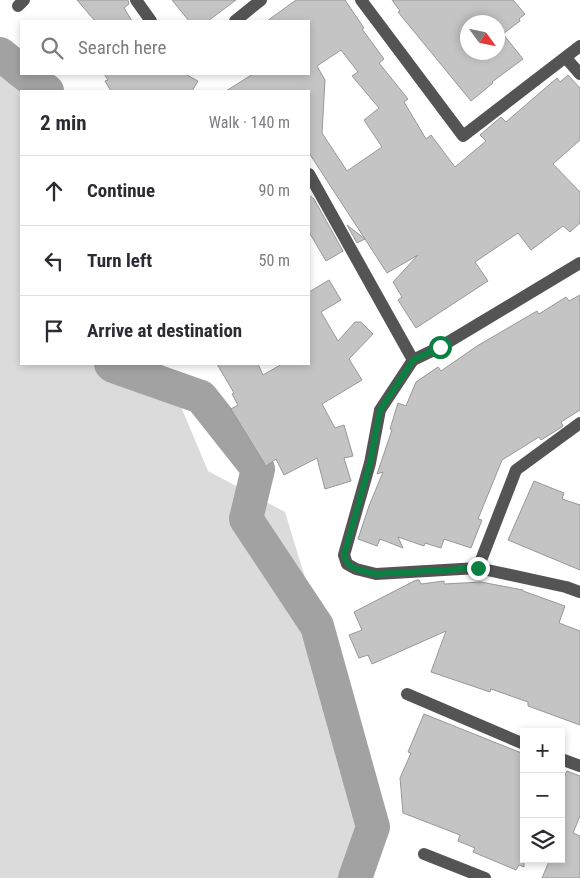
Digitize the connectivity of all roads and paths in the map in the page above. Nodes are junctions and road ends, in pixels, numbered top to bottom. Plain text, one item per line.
1 (136, 0) edge
2 (261, 0) edge
3 (361, 0) edge
4 (150, 20) edge
5 (236, 20) edge
6 (580, 46) edge
7 (566, 58) junction
8 (580, 74) edge
9 (310, 176) edge
10 (580, 263) edge
11 (413, 360) junction
12 (580, 423) edge
13 (478, 568) junction
14 (580, 592) edge
15 (407, 694) dead end
16 (520, 742) edge
17 (565, 760) edge
18 (580, 766) edge
19 (424, 854) dead end
20 (485, 878) edge

1 - 4 street
2 - 5 street
3 - 7 street
6 - 7 street
7 - 8 street
9 - 11 street
10 - 11 street
11 - 13 street
12 - 13 street
13 - 14 street
15 - 16 street
17 - 18 street
19 - 20 street

